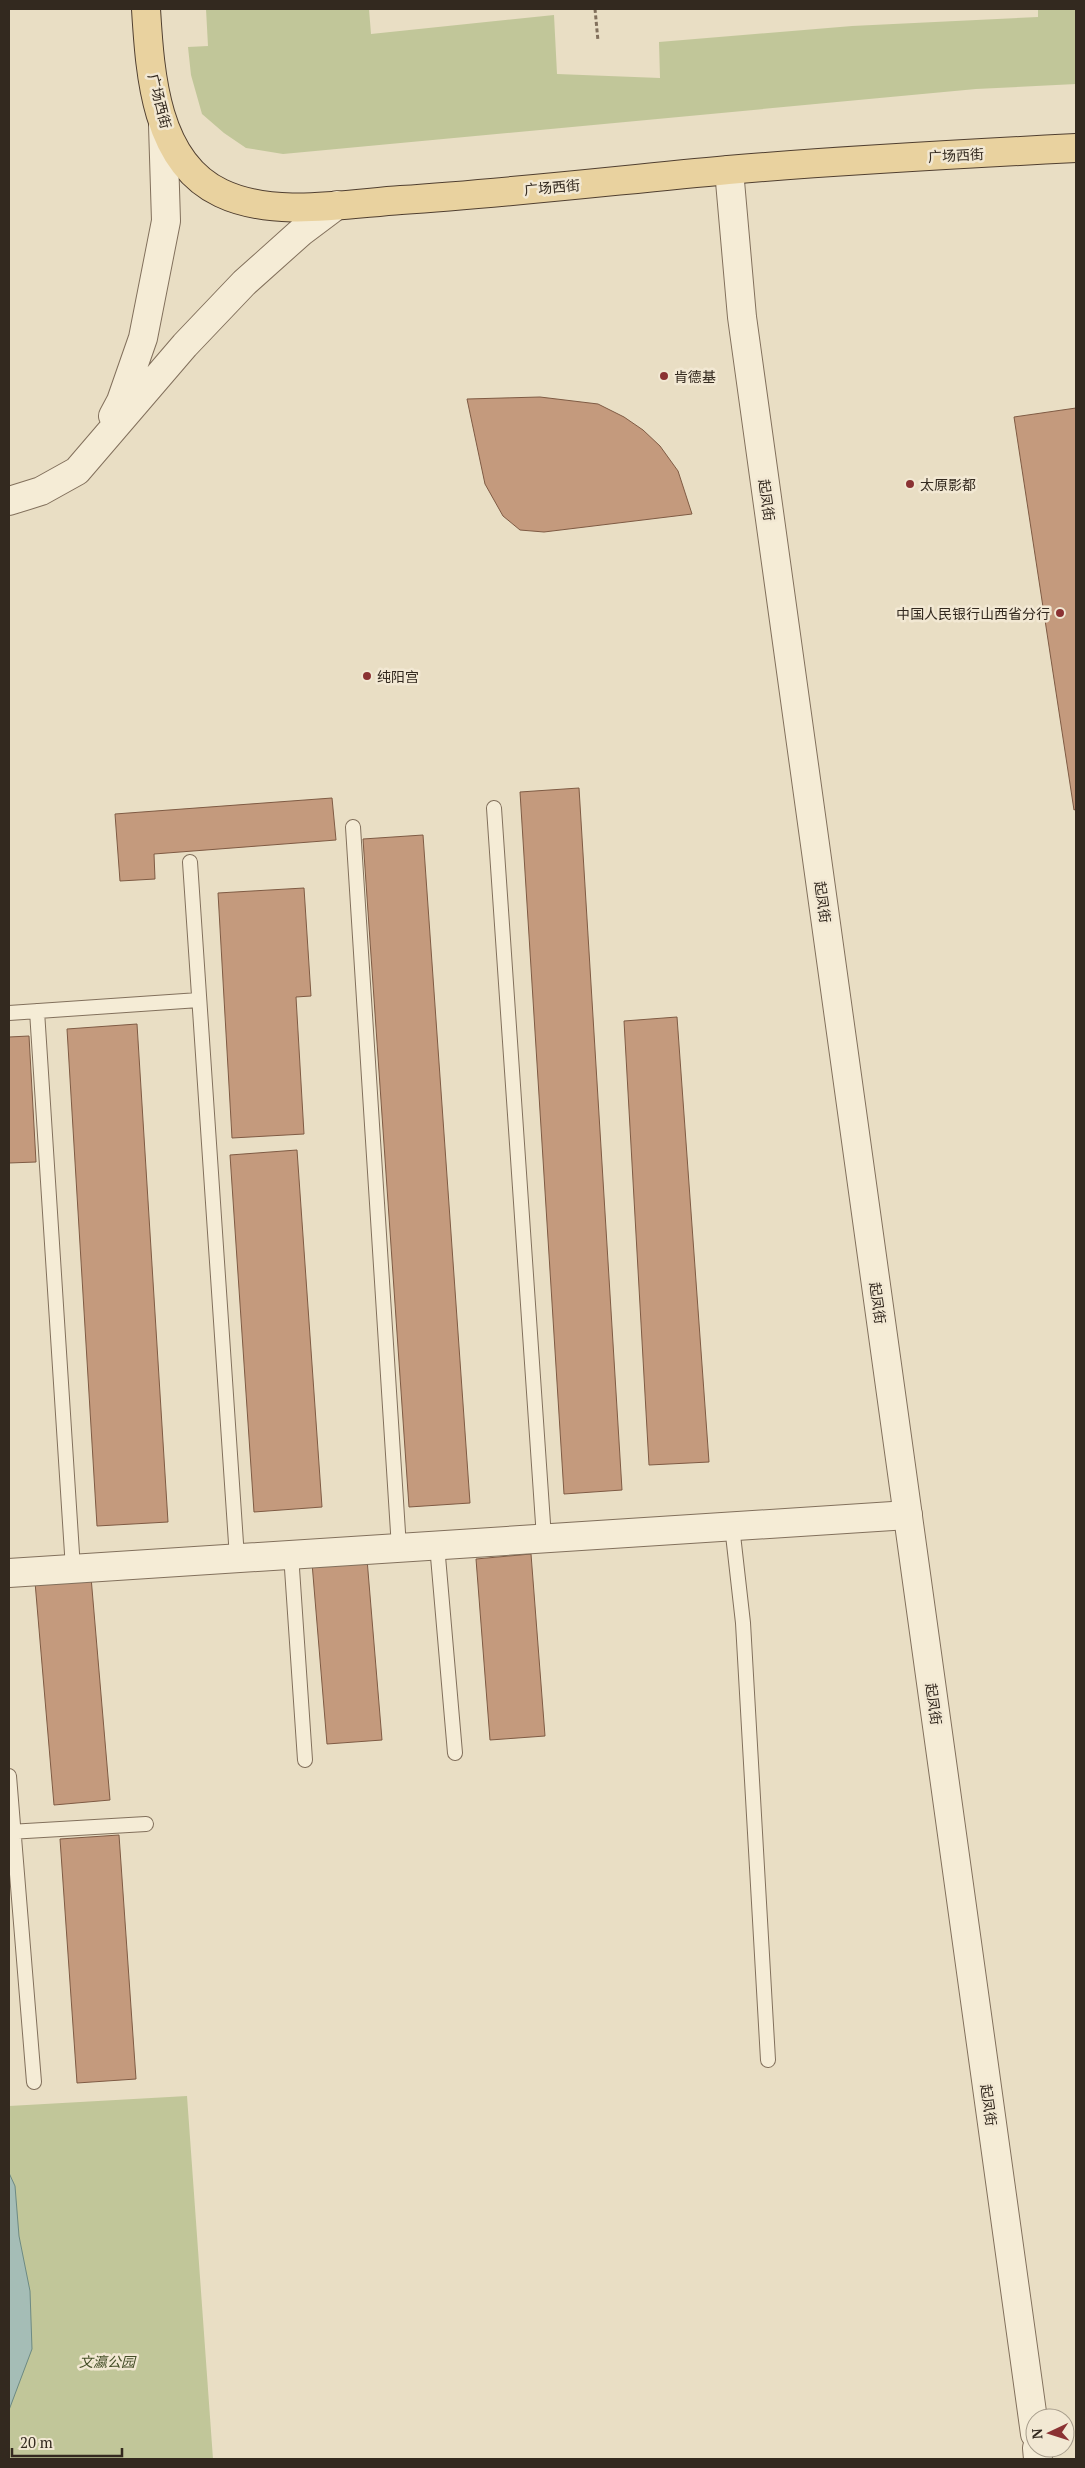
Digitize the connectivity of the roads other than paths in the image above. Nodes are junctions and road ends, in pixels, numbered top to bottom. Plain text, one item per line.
1 (143, 15) edge
2 (163, 125) junction
3 (1076, 148) edge
4 (729, 170) junction
5 (337, 205) junction
6 (94, 453) junction
7 (9, 500) edge
8 (494, 808) dead end
9 (353, 826) dead end
10 (190, 862) dead end
11 (199, 1000) junction
12 (37, 1011) junction
13 (9, 1013) edge
14 (908, 1515) junction
15 (732, 1526) junction
16 (544, 1538) junction
17 (437, 1545) junction
18 (399, 1548) junction
19 (291, 1554) junction
20 (237, 1558) junction
21 (73, 1569) junction
22 (9, 1573) edge
23 (455, 1753) dead end
24 (304, 1760) dead end
25 (9, 1776) edge
26 (146, 1824) dead end
27 (11, 1832) edge
28 (768, 2060) dead end
29 (34, 2082) dead end
30 (1031, 2408) edge

1 - 2 main road, 广场西街
2 - 5 main road, 广场西街
2 - 6 street
3 - 4 main road, 广场西街
4 - 5 main road, 广场西街
4 - 14 street, 起凤街
5 - 6 street
6 - 7 street
8 - 16 lane
9 - 18 lane
10 - 11 lane
11 - 12 lane
11 - 20 lane
12 - 13 lane
12 - 21 lane
14 - 15 street
14 - 30 street, 起凤街
15 - 16 street
15 - 28 lane
16 - 17 street
17 - 18 street
17 - 23 lane
18 - 19 street
19 - 20 street
19 - 24 lane
20 - 21 street
21 - 22 street
25 - 27 lane
26 - 27 lane
27 - 29 lane

